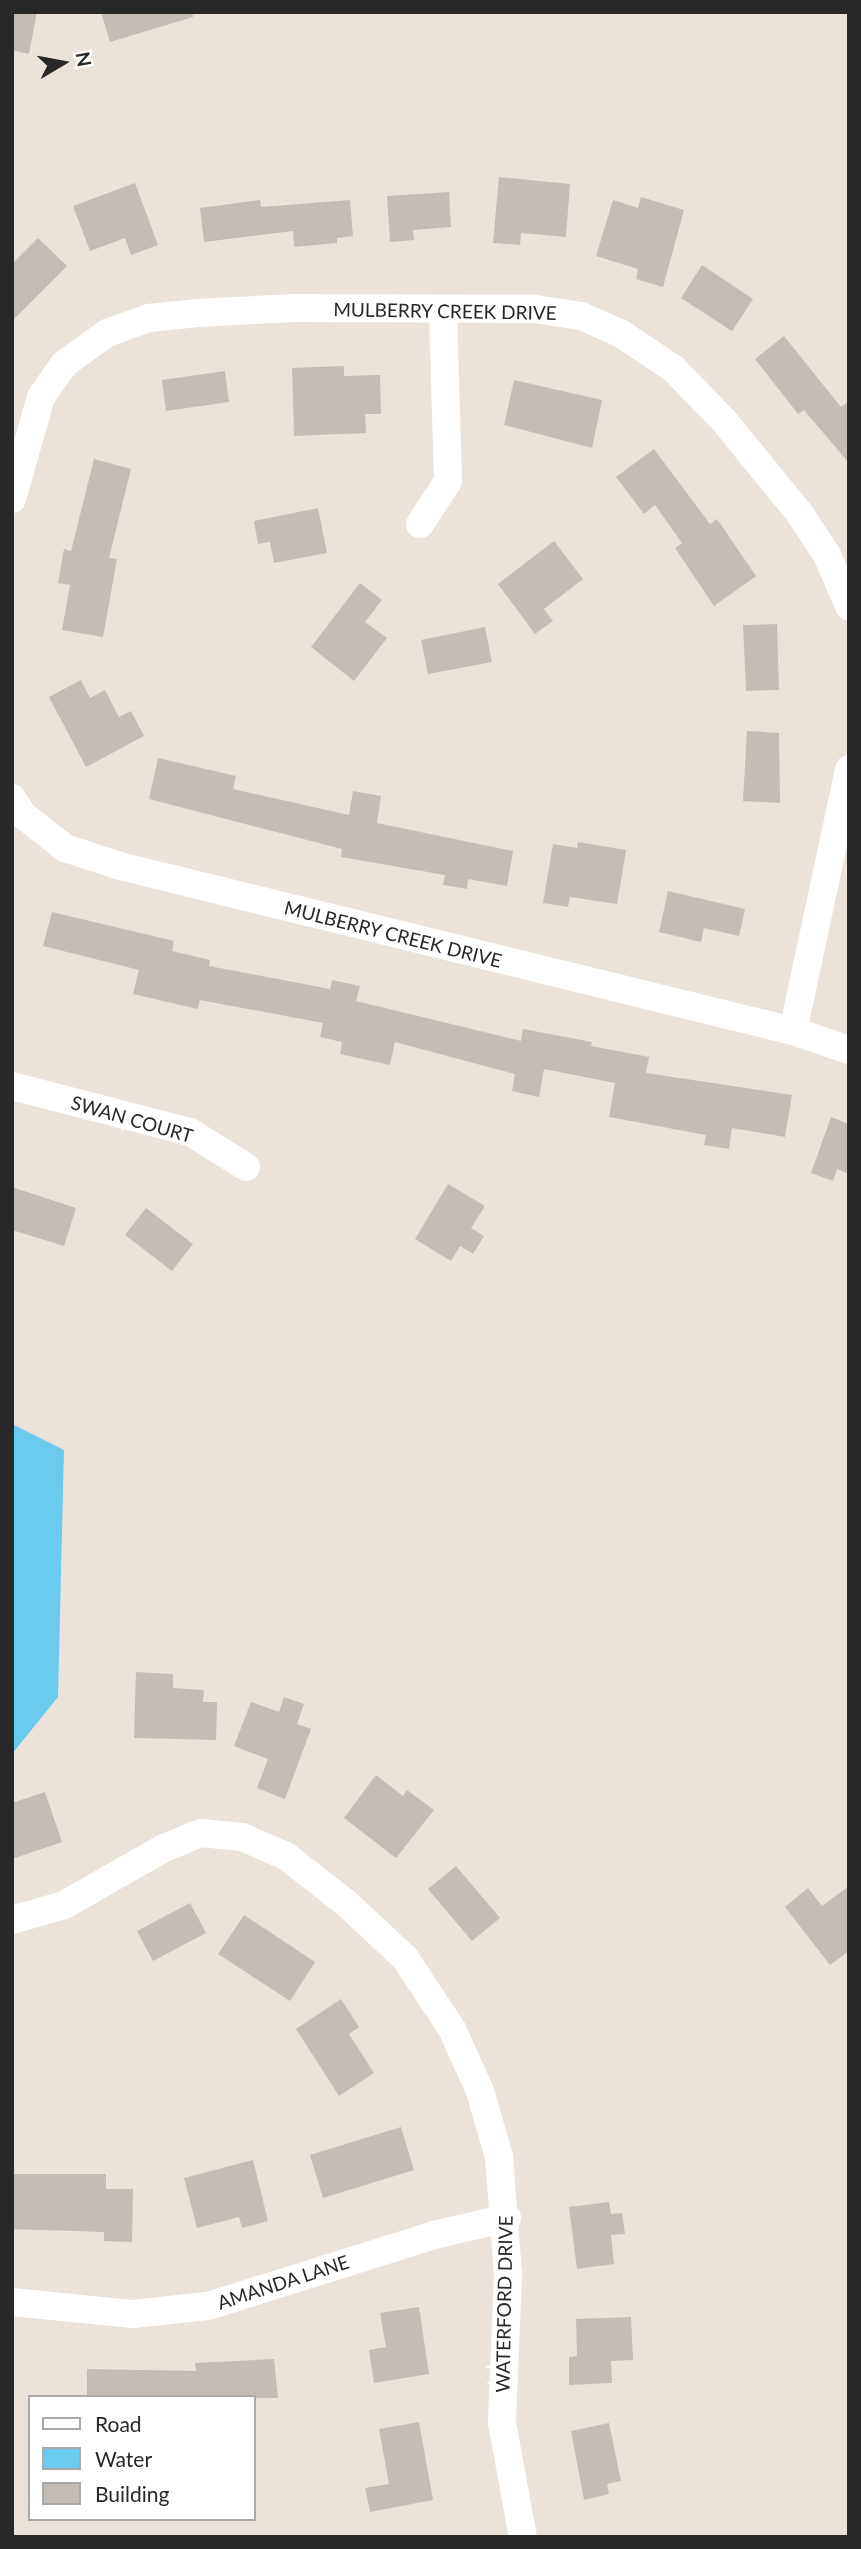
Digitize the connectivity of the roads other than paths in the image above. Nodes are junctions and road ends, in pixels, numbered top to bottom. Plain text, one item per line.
1 (443, 309) junction
2 (12, 499) edge
3 (421, 524) dead end
4 (849, 606) edge
5 (849, 769) edge
6 (12, 798) edge
7 (793, 1031) junction
8 (849, 1050) edge
9 (12, 1086) edge
10 (246, 1167) dead end
11 (12, 1920) edge
12 (507, 2218) junction
13 (12, 2302) edge
14 (523, 2537) edge

1 - 2 street, MULBERRY CREEK DRIVE
1 - 3 street
1 - 4 street, MULBERRY CREEK DRIVE
5 - 7 street
6 - 7 street, MULBERRY CREEK DRIVE
7 - 8 street, MULBERRY CREEK DRIVE
9 - 10 street, SWAN COURT
11 - 12 street, WATERFORD DRIVE
12 - 13 street, AMANDA LANE
12 - 14 street, WATERFORD DRIVE

